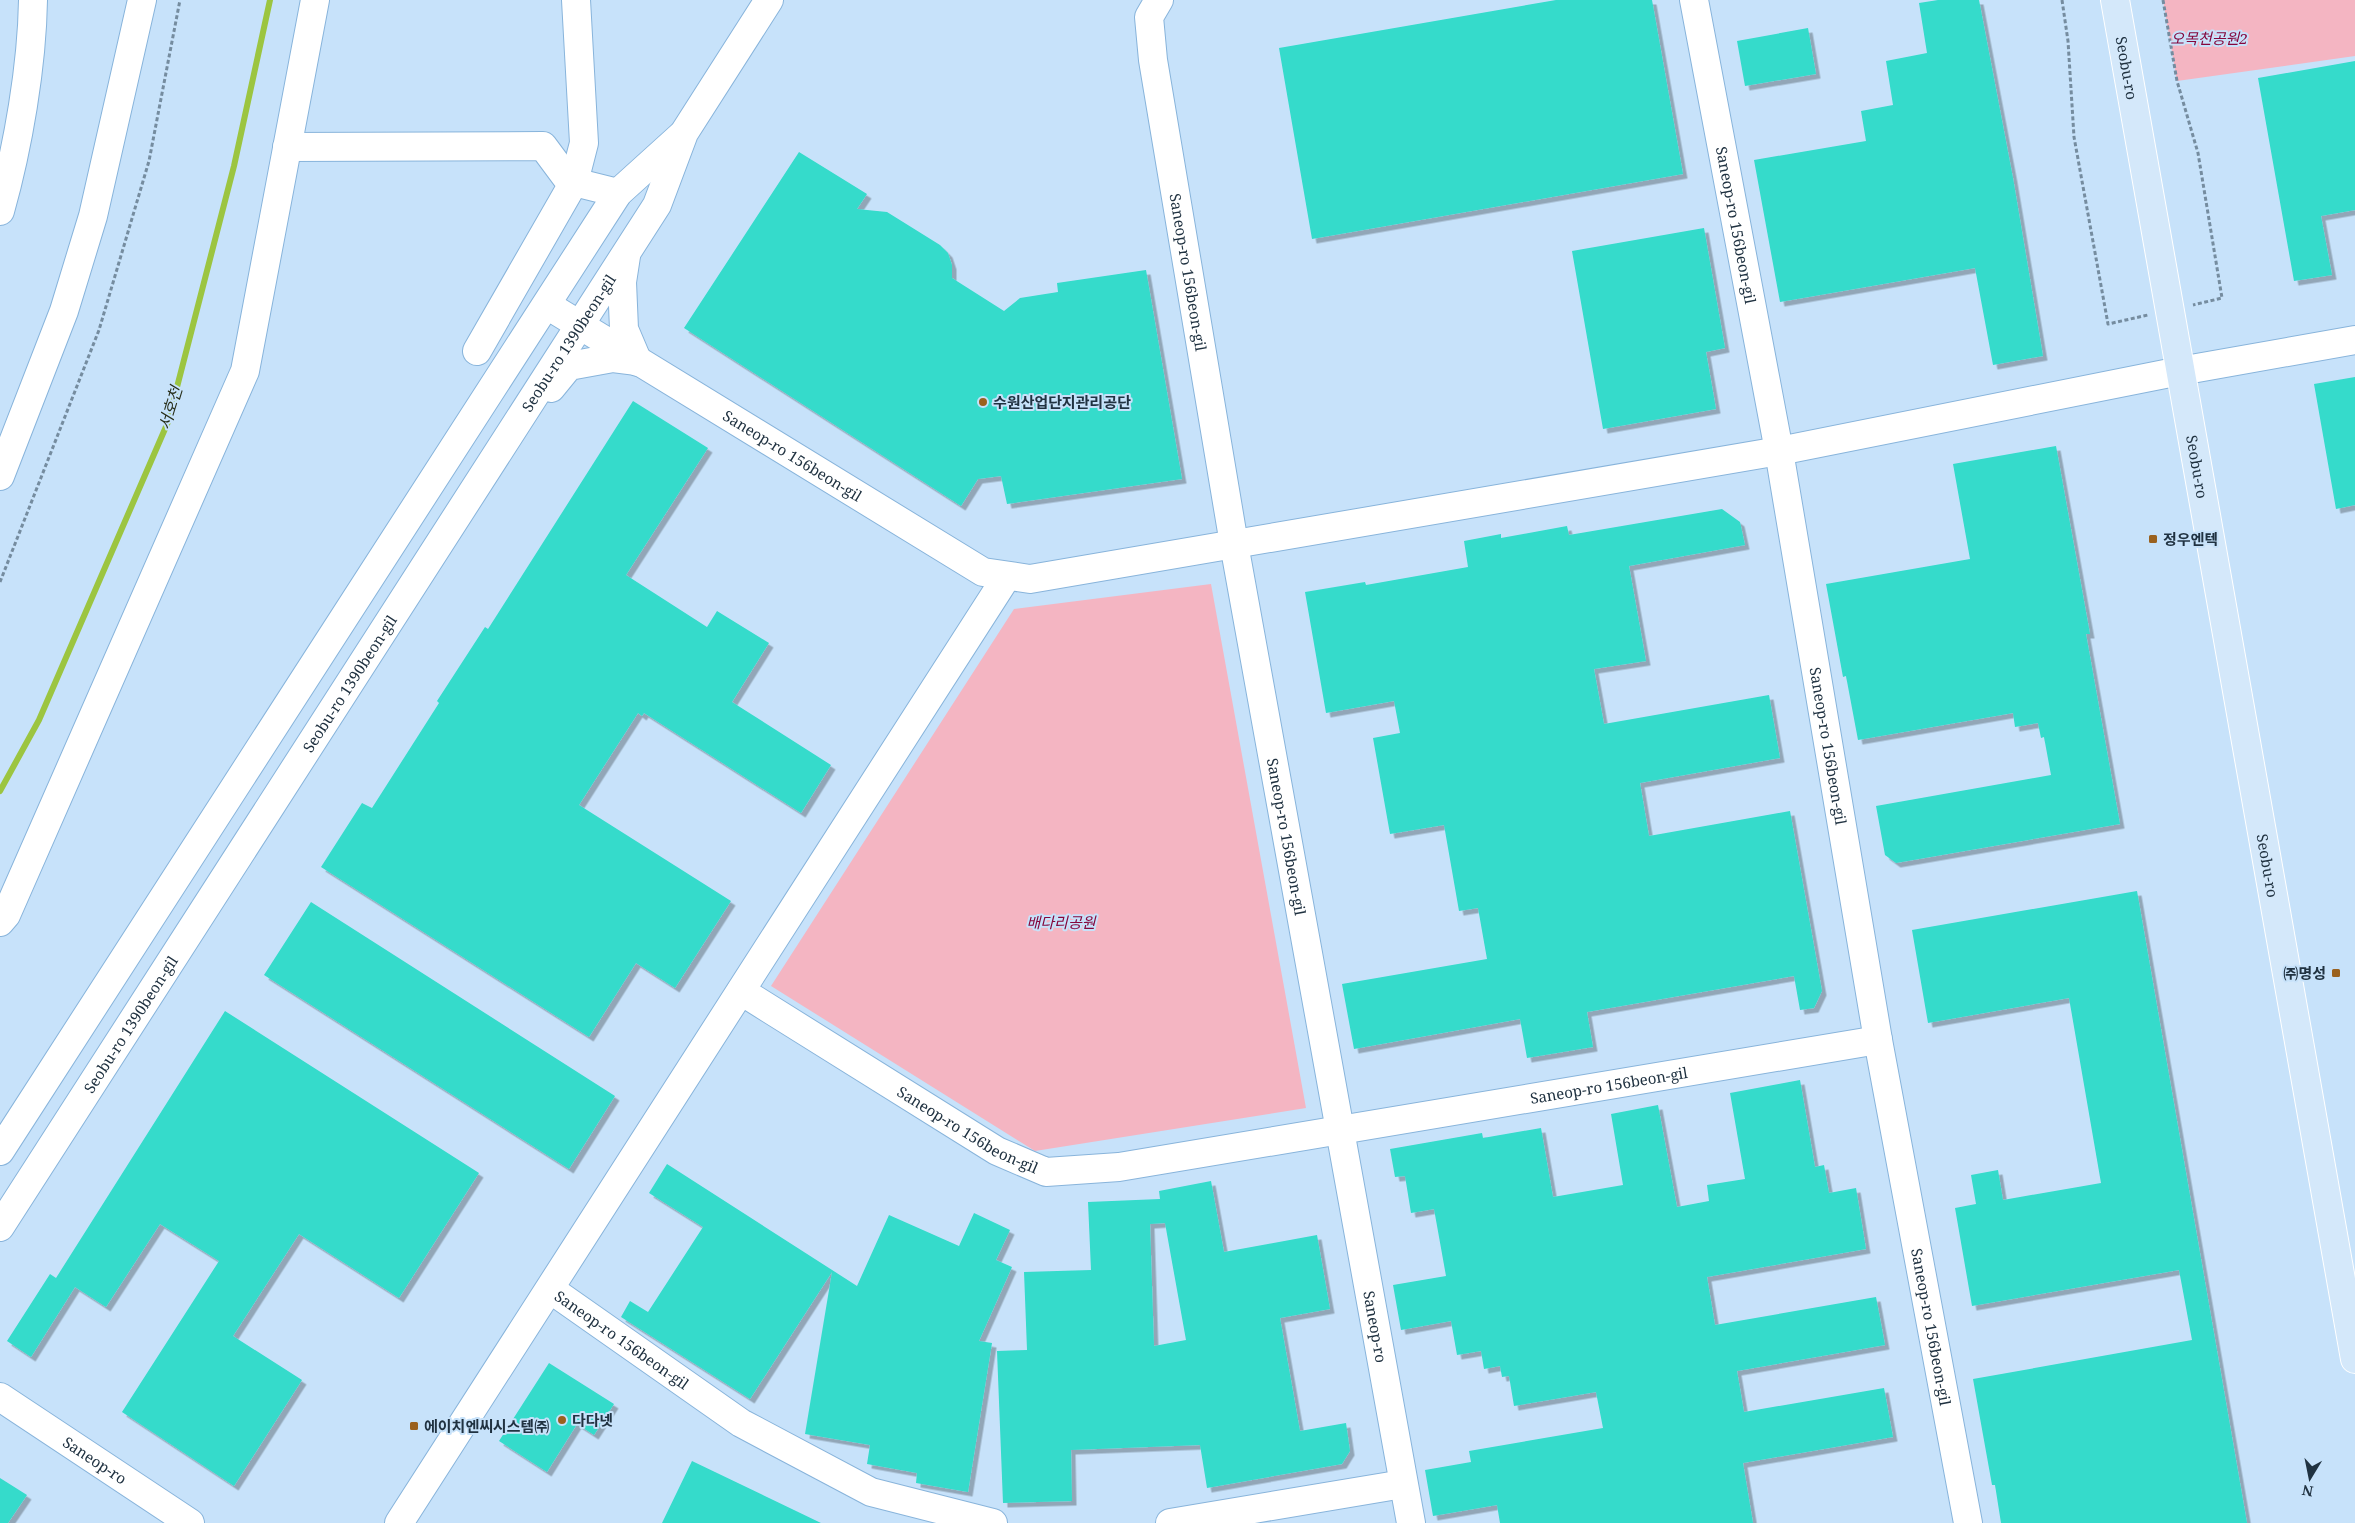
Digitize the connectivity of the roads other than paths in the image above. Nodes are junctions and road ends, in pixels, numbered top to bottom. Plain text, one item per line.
1 (33, 0) edge
2 (142, 0) edge
3 (315, 0) edge
4 (576, 0) edge
5 (768, 0) edge
6 (1694, 0) edge
7 (2114, 0) edge
8 (1152, 6) edge
9 (10, 117) edge
10 (684, 133) junction
11 (287, 147) junction
12 (574, 182) junction
13 (618, 193) junction
14 (0, 211) edge
15 (626, 254) junction
16 (547, 305) junction
17 (580, 326) junction
18 (2355, 340) edge
19 (477, 351) dead end
20 (638, 362) junction
21 (2180, 371) junction
22 (1779, 451) junction
23 (497, 455) junction
24 (0, 476) edge
25 (1234, 544) junction
26 (1007, 576) junction
27 (0, 922) edge
28 (741, 991) junction
29 (1878, 1040) junction
30 (1340, 1131) junction
31 (0, 1151) edge
32 (0, 1227) edge
33 (550, 1289) junction
34 (2355, 1359) edge
35 (0, 1397) edge
36 (1404, 1484) junction
37 (190, 1523) edge
38 (399, 1523) edge
39 (993, 1523) edge
40 (1170, 1523) edge
41 (1411, 1523) edge
42 (1968, 1523) edge

1 - 9 street
2 - 24 street
3 - 11 street
4 - 12 street
5 - 10 street, Seobu-ro 1390beon-gil
6 - 22 street, Saneop-ro 156beon-gil
7 - 21 main road, Seobu-ro
8 - 25 street, Saneop-ro 156beon-gil
9 - 14 street
10 - 13 street, Seobu-ro 1390beon-gil
10 - 15 street, Seobu-ro 1390beon-gil
11 - 12 street
11 - 27 street
12 - 13 street
12 - 19 street
13 - 16 street, Seobu-ro 1390beon-gil
15 - 17 street, Seobu-ro 1390beon-gil
15 - 20 street
16 - 17 street, Saneop-ro 156beon-gil
16 - 31 street, Seobu-ro 1390beon-gil
17 - 20 street, Saneop-ro 156beon-gil
17 - 23 street, Seobu-ro 1390beon-gil
18 - 21 street
20 - 23 street
20 - 26 street, Saneop-ro 156beon-gil
21 - 22 street
21 - 34 main road, Seobu-ro
22 - 25 street, Saneop-ro 156beon-gil
22 - 29 street, Saneop-ro 156beon-gil
23 - 32 street, Seobu-ro 1390beon-gil
25 - 26 street, Saneop-ro 156beon-gil
25 - 30 street, Saneop-ro 156beon-gil
26 - 28 street, Saneop-ro 156beon-gil
28 - 30 street, Saneop-ro 156beon-gil
28 - 33 street, Saneop-ro 156beon-gil
29 - 30 street, Saneop-ro 156beon-gil
29 - 42 street, Saneop-ro 156beon-gil
30 - 36 street, Saneop-ro
33 - 38 street, Saneop-ro 156beon-gil
33 - 39 street, Saneop-ro 156beon-gil
35 - 37 street, Saneop-ro
36 - 40 street
36 - 41 street, Saneop-ro

